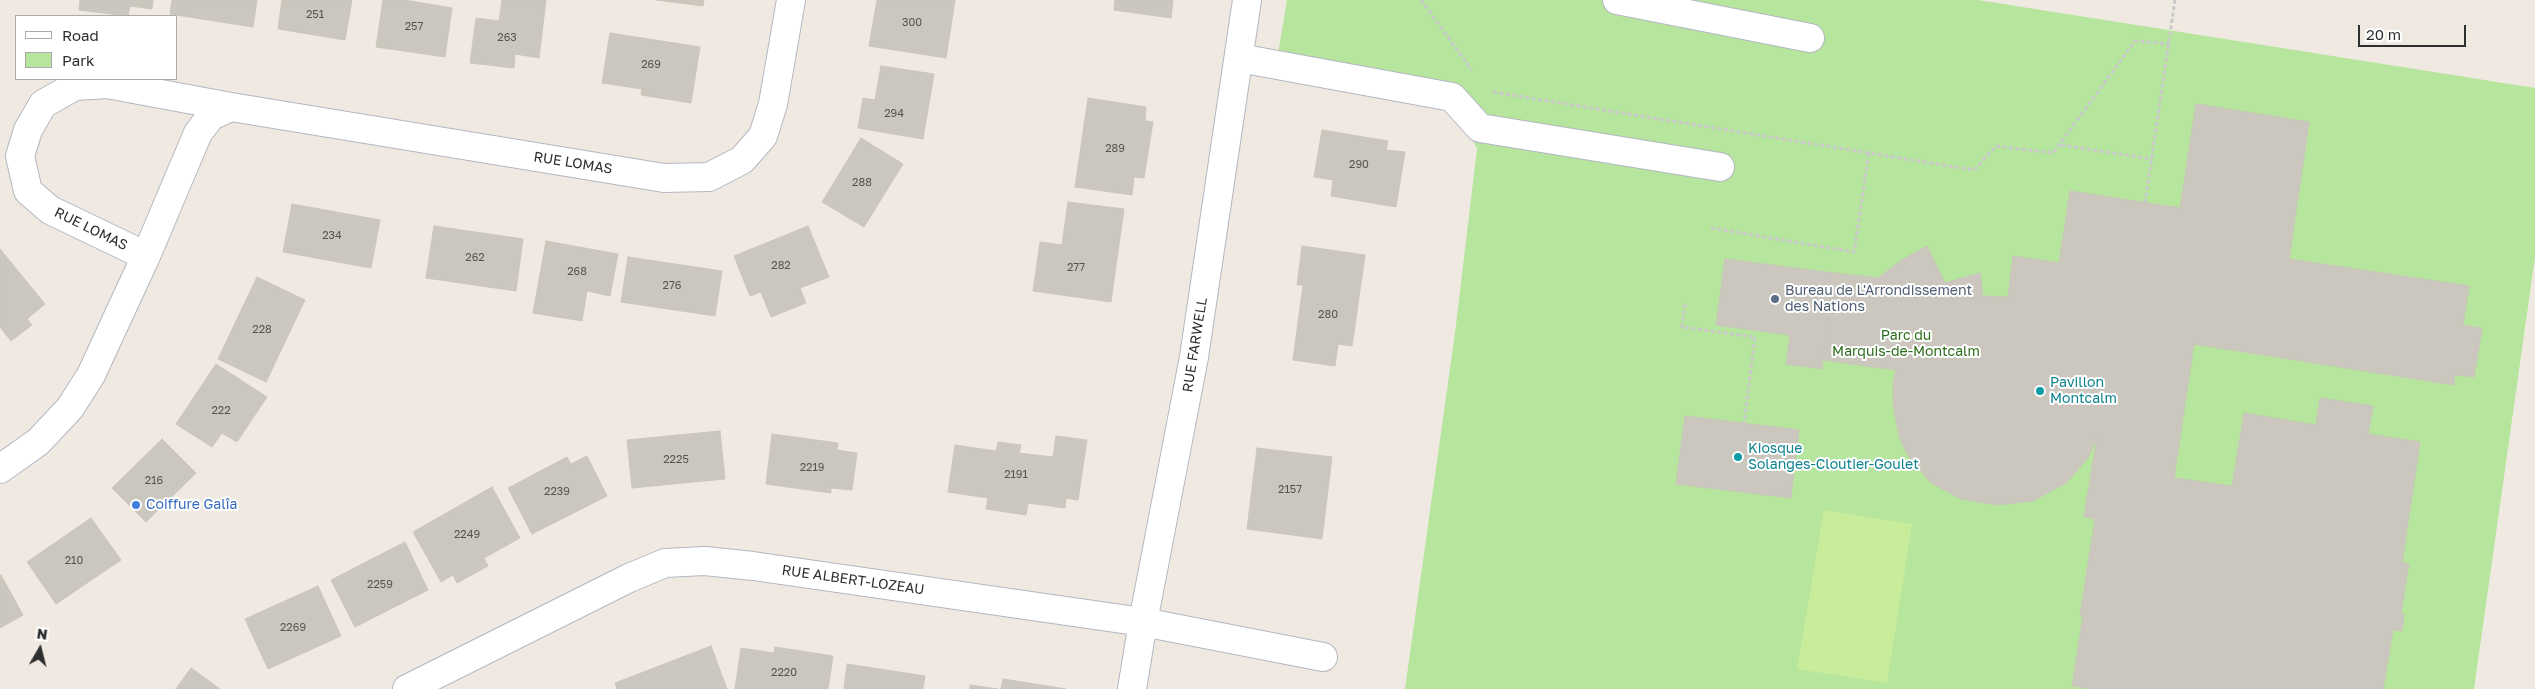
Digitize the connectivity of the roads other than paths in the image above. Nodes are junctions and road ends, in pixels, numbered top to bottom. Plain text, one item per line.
1 (791, 0) edge
2 (1247, 0) edge
3 (1617, 0) edge
4 (1810, 38) dead end
5 (1239, 58) junction
6 (231, 106) junction
7 (1720, 167) dead end
8 (146, 256) junction
9 (0, 469) edge
10 (1143, 622) junction
11 (1323, 657) dead end
12 (407, 689) edge
13 (1132, 689) edge

1 - 6 street, RUE LOMAS
2 - 5 street, RUE FARWELL
3 - 4 street
5 - 7 street
5 - 10 street, RUE FARWELL
6 - 8 street
6 - 8 street, RUE LOMAS
8 - 9 street
10 - 11 street, RUE ALBERT-LOZEAU
10 - 12 street, RUE ALBERT-LOZEAU
10 - 13 street, RUE FARWELL

